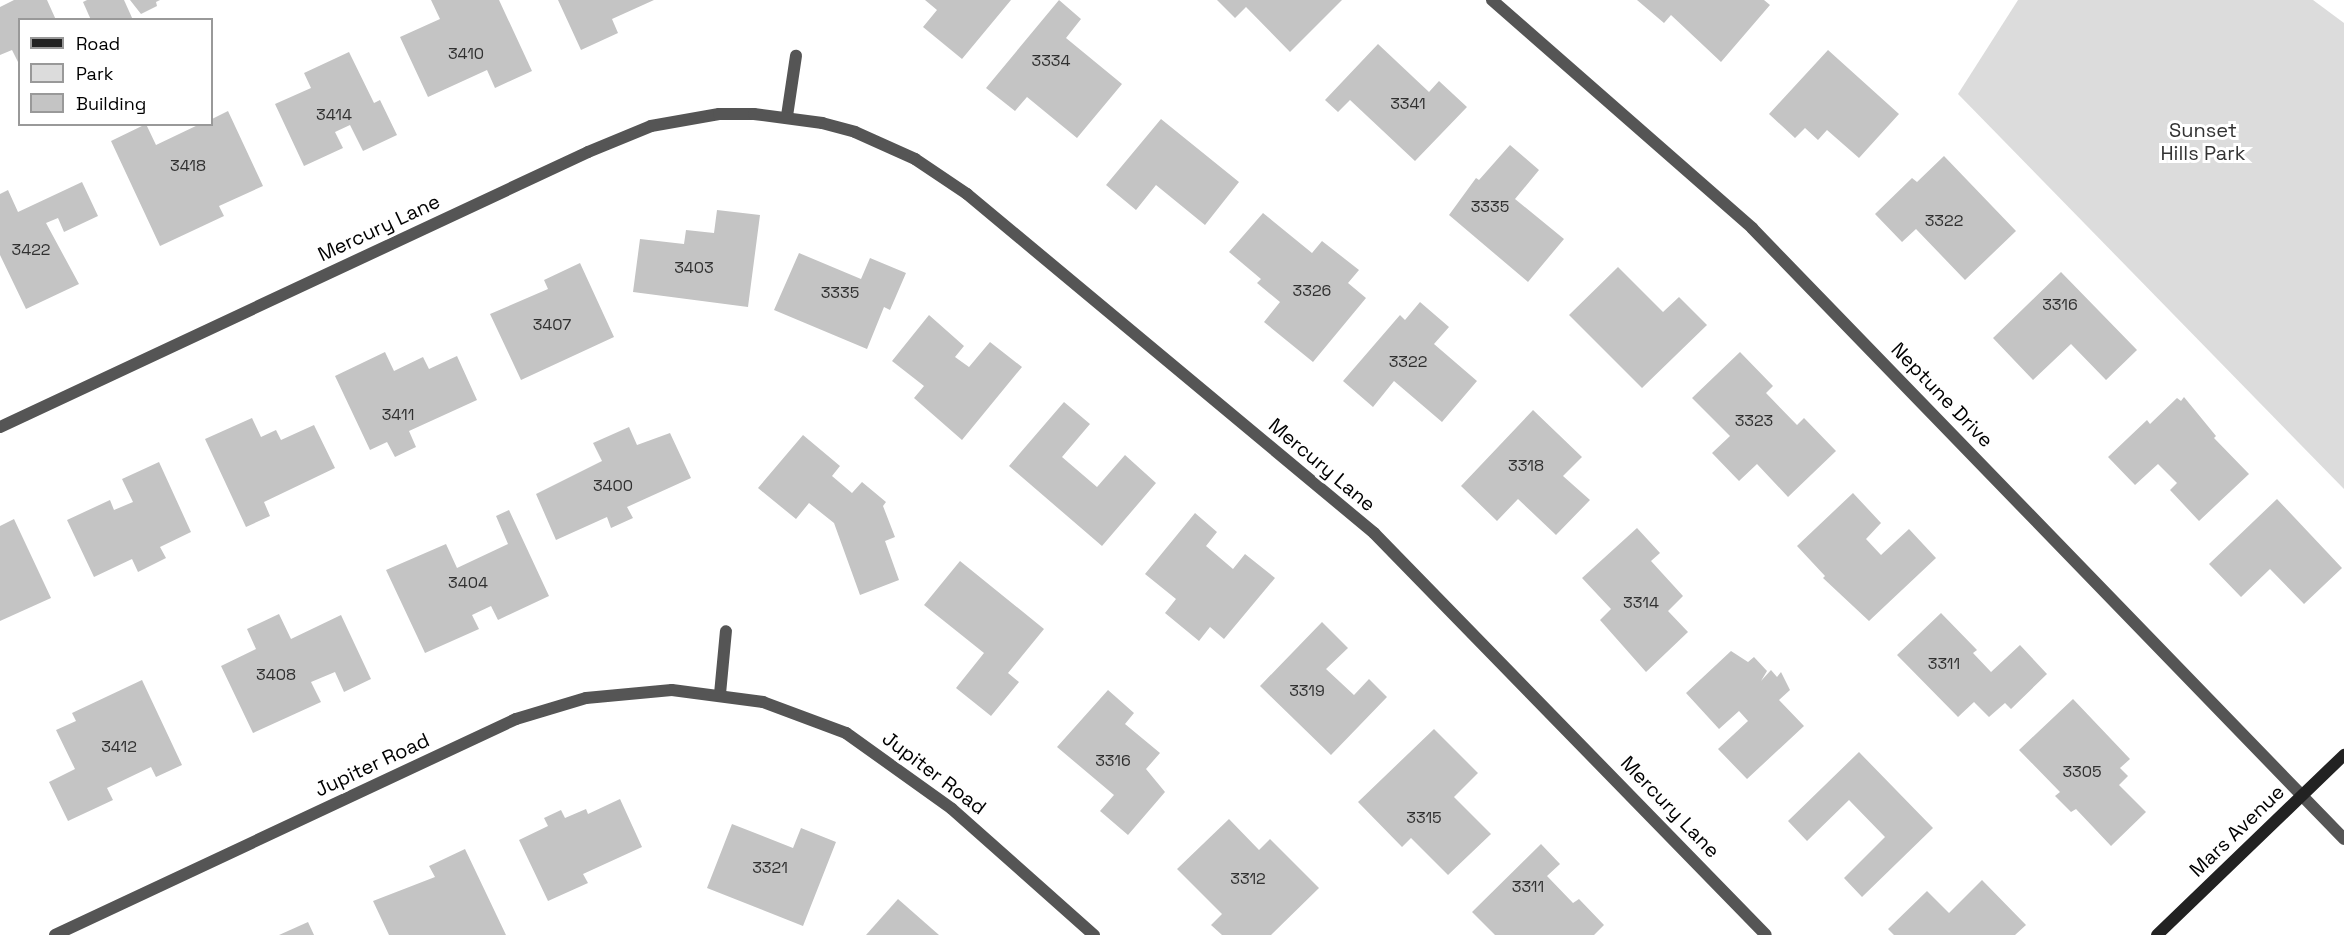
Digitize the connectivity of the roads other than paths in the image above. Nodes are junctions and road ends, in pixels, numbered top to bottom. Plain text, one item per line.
1 (1492, 0) edge
2 (796, 56) dead end
3 (787, 116) junction
4 (0, 427) edge
5 (726, 631) dead end
6 (720, 694) junction
7 (2344, 755) edge
8 (2302, 796) junction
9 (2344, 839) edge
10 (55, 935) edge
11 (1094, 935) edge
12 (1766, 935) edge
13 (2157, 935) edge

1 - 8 street, Neptune Drive
2 - 3 street
3 - 4 street, Mercury Lane
3 - 12 street, Mercury Lane
5 - 6 street
6 - 10 street, Jupiter Road
6 - 11 street, Jupiter Road
7 - 8 street, Mars Avenue
8 - 9 street, Neptune Drive
8 - 13 street, Mars Avenue

